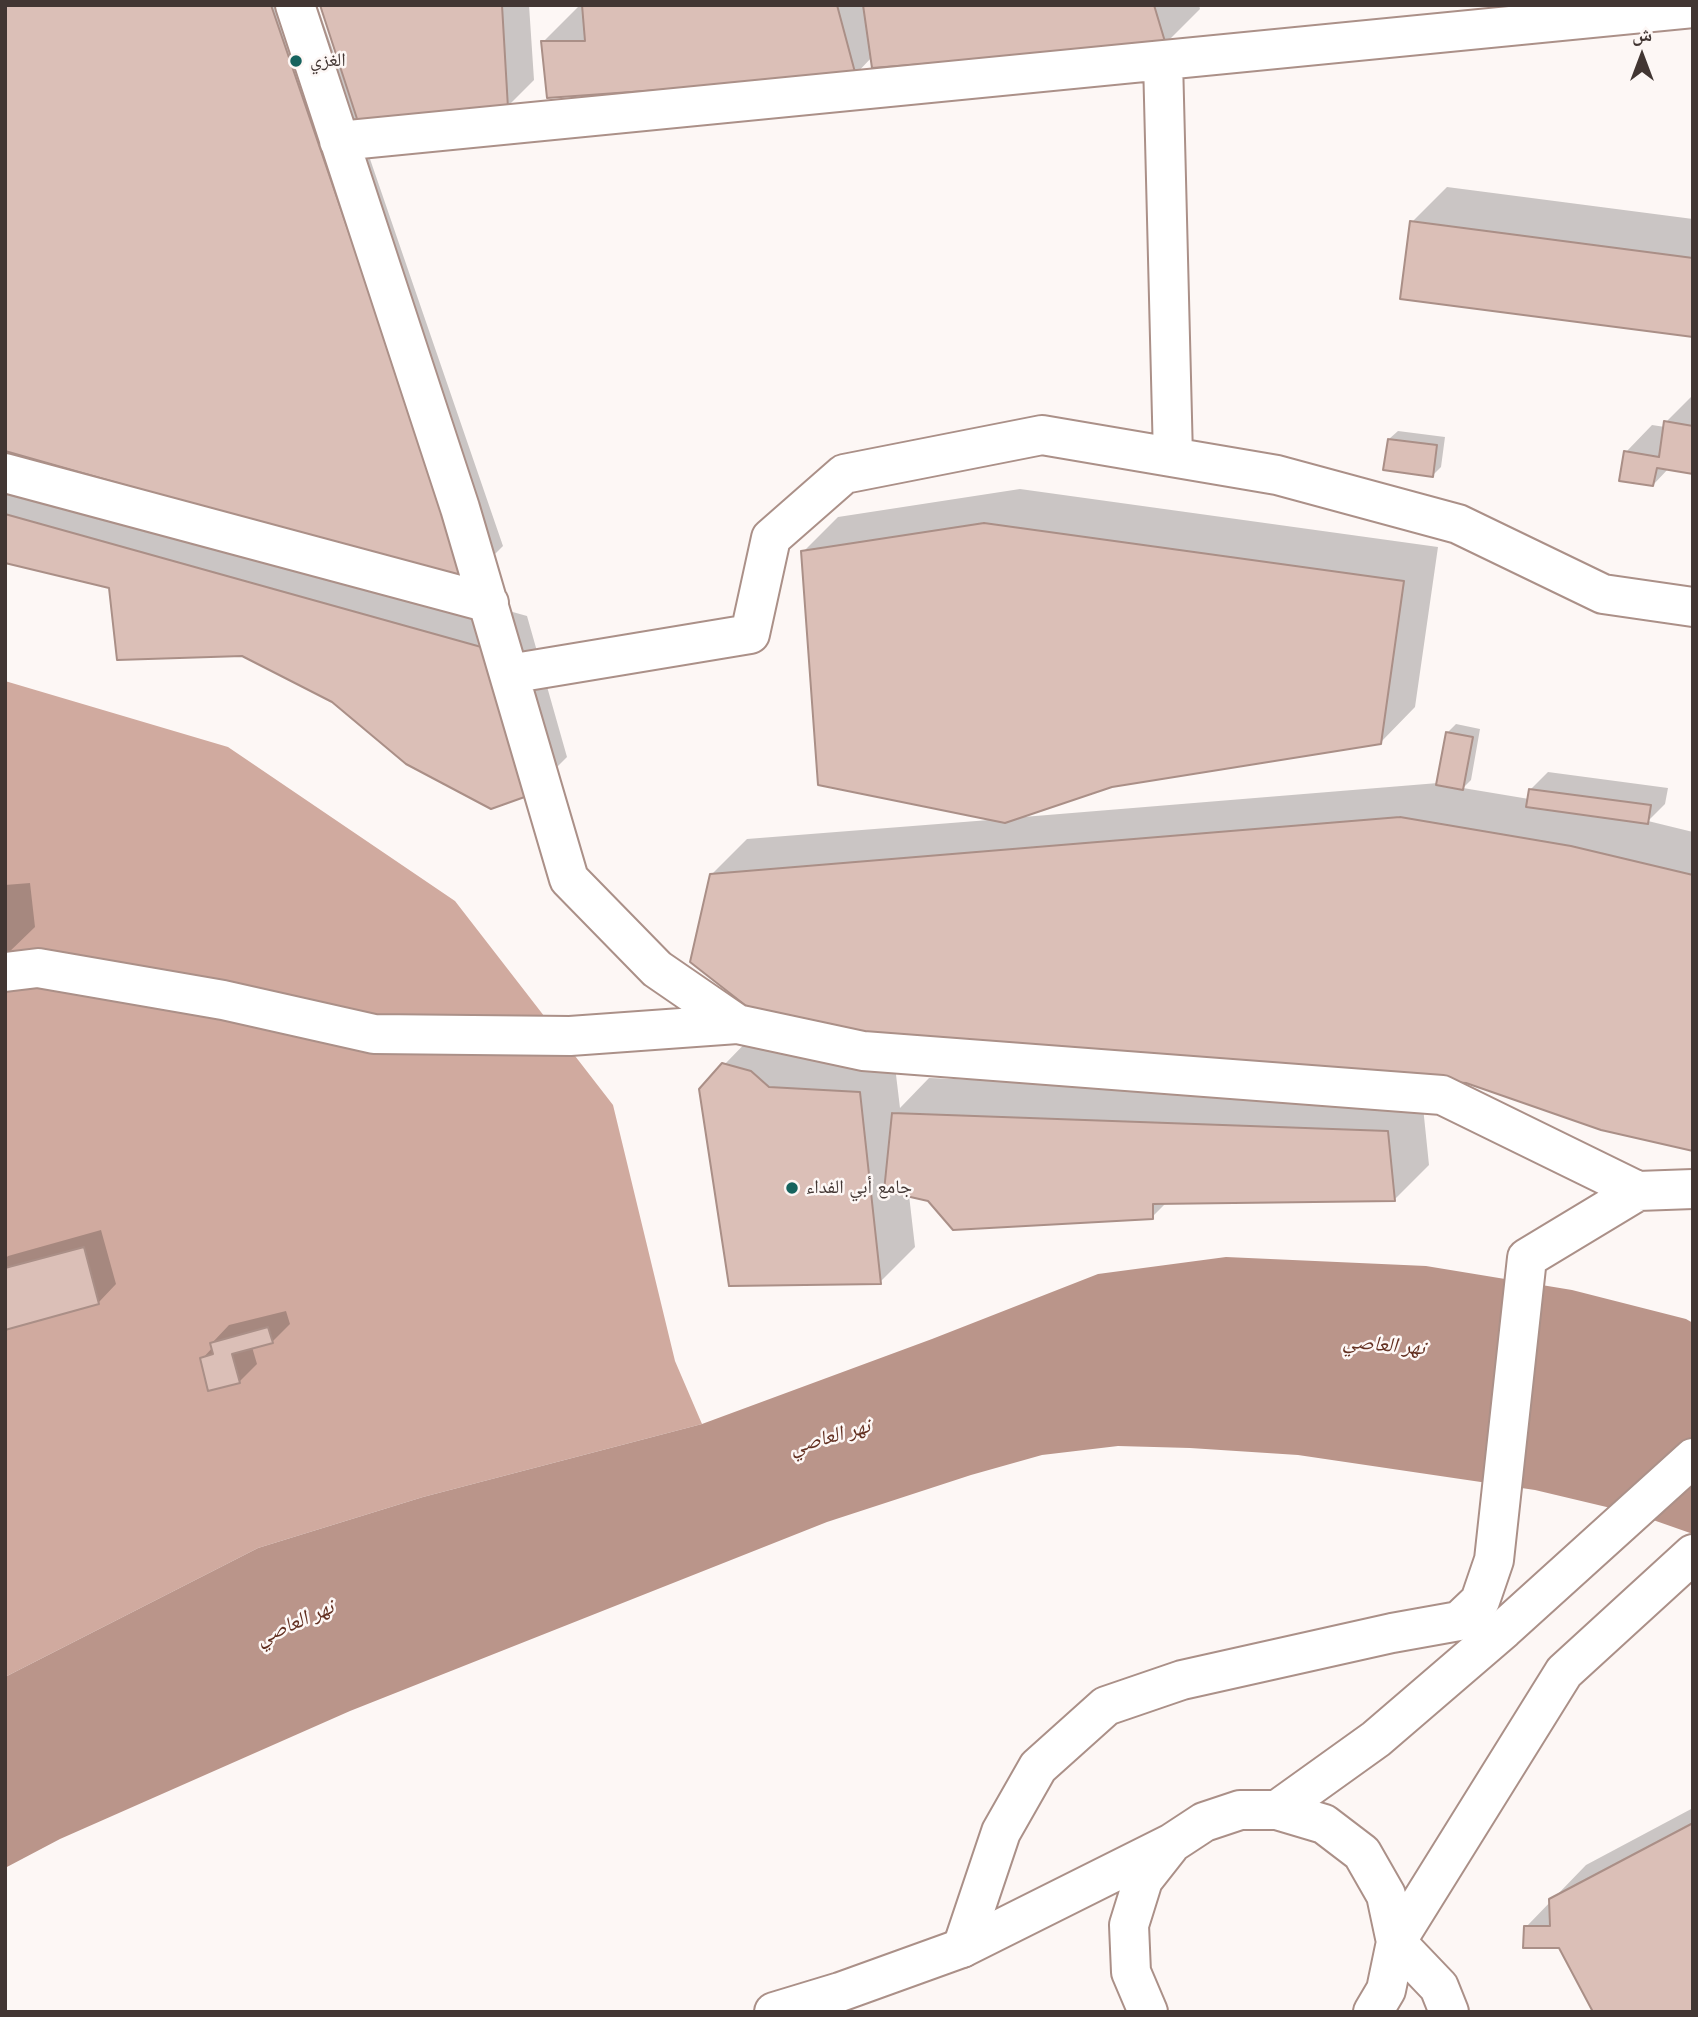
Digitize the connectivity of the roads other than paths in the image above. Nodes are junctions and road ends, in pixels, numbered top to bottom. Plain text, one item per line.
1 (295, 5) edge
2 (1693, 8) edge
3 (1163, 60) junction
4 (339, 141) junction
5 (1173, 457) junction
6 (5, 473) edge
7 (489, 603) junction
8 (1693, 607) edge
9 (509, 674) junction
10 (5, 972) edge
11 (737, 1024) junction
12 (1693, 1189) edge
13 (1638, 1191) junction
14 (1693, 1458) edge
15 (1693, 1553) edge
16 (1278, 1810) junction
17 (1172, 1843) junction
18 (1396, 1942) junction
19 (962, 1948) junction
20 (774, 2012) edge
21 (1148, 2012) edge
22 (1373, 2012) edge
23 (1449, 2012) edge

1 - 4 street
2 - 3 street
3 - 4 street
3 - 5 street
4 - 7 street
5 - 8 street
5 - 9 street
6 - 7 street
7 - 9 street
9 - 11 street
10 - 11 street
11 - 13 street
12 - 13 street
13 - 19 street
14 - 16 street
15 - 18 street
16 - 17 street
16 - 18 street
17 - 19 street
17 - 21 street
18 - 22 street
18 - 23 street
19 - 20 street

